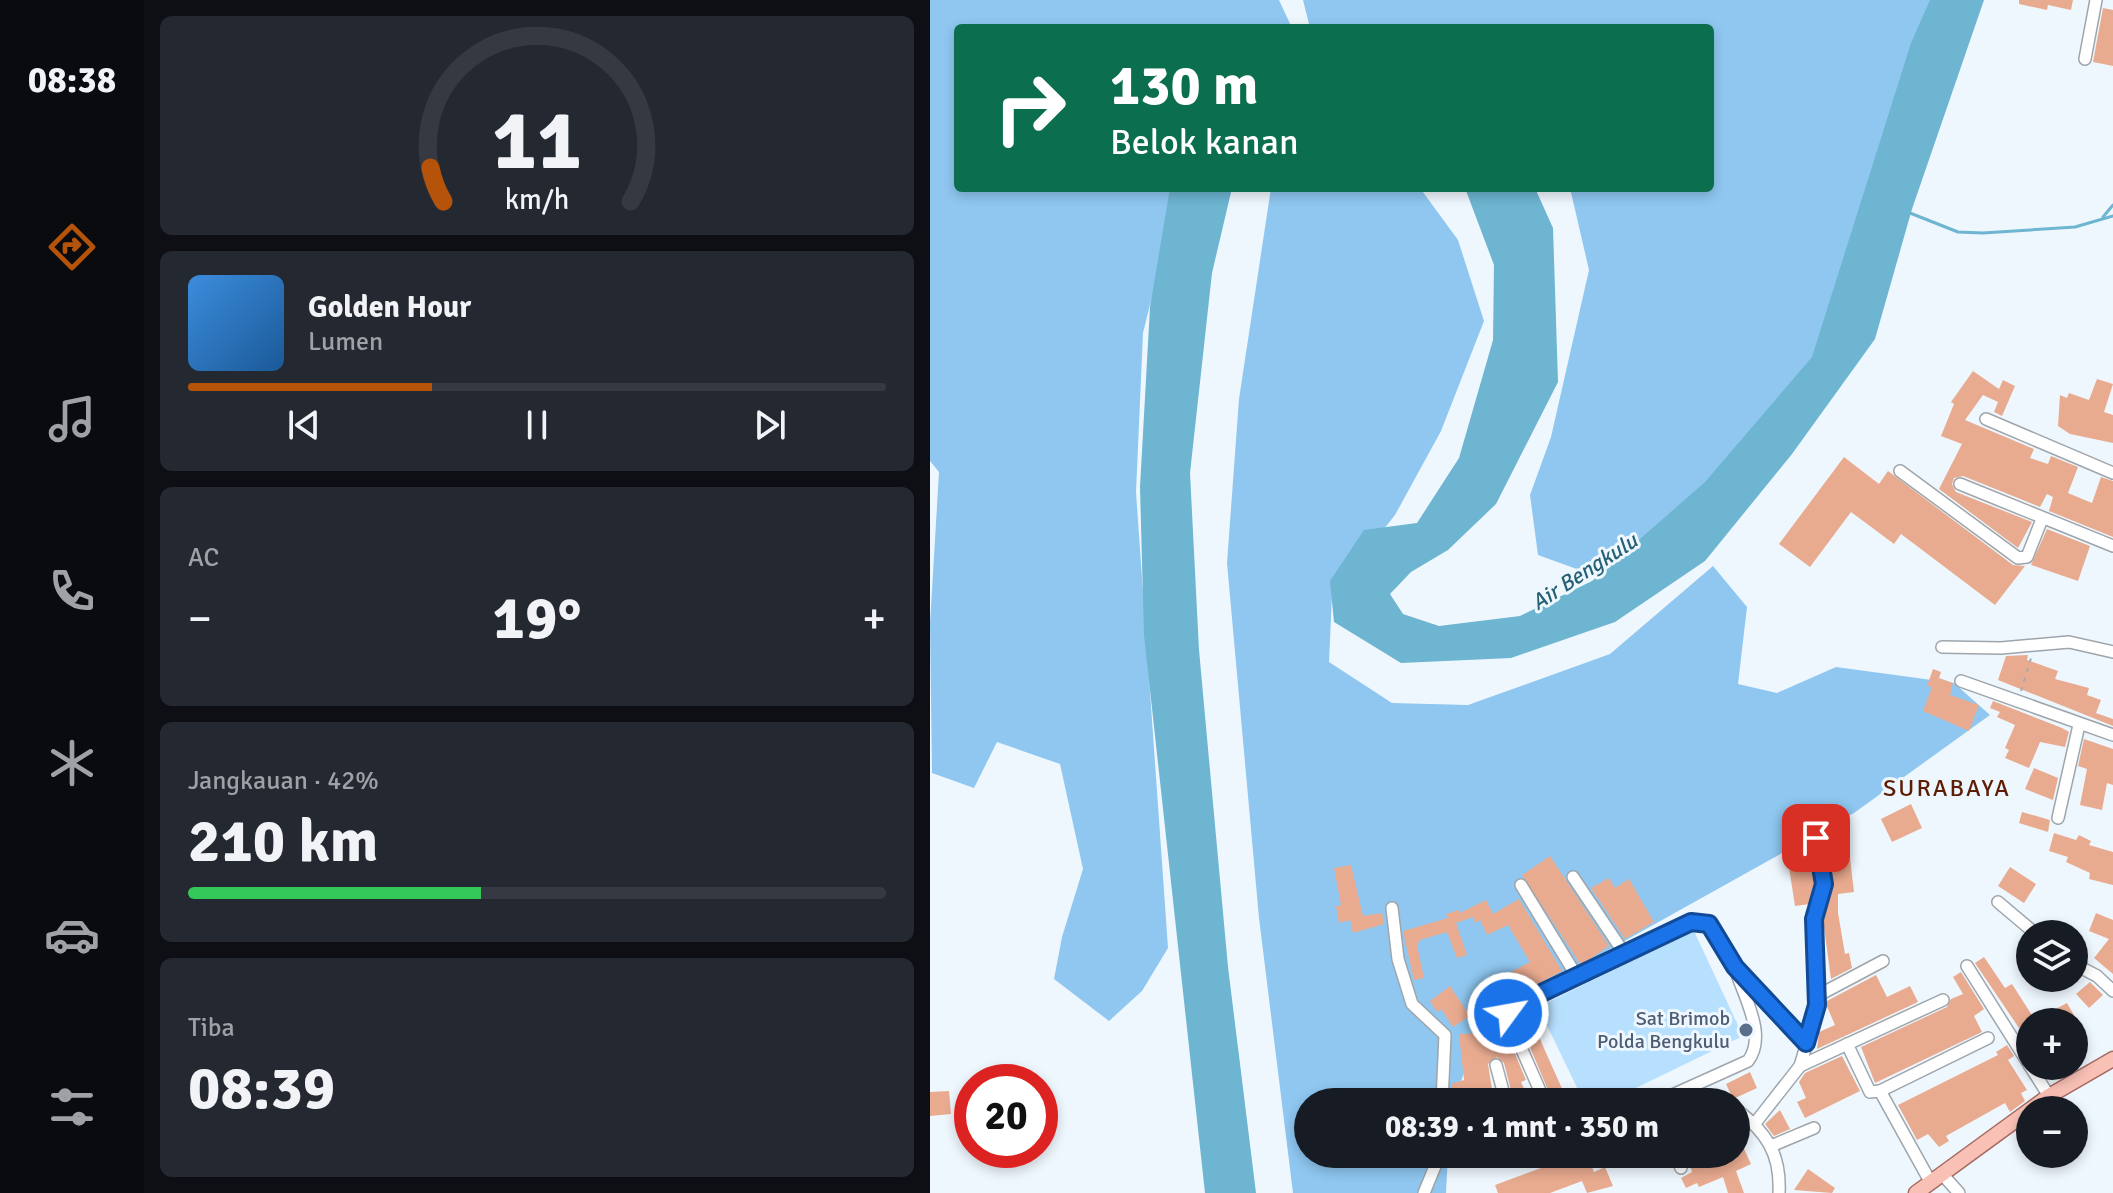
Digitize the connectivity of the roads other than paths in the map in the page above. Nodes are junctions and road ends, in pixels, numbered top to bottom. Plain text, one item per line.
1 (2096, 0) edge
2 (2085, 59) dead end
3 (1986, 419) dead end
4 (1900, 471) dead end
5 (2113, 473) edge
6 (1960, 484) dead end
7 (2042, 519) junction
8 (2113, 546) edge
9 (1942, 647) dead end
10 (2113, 652) edge
11 (1961, 681) dead end
12 (2079, 725) junction
13 (2113, 735) edge
14 (2058, 818) dead end
15 (1816, 838) dead end
16 (1573, 877) dead end
17 (1521, 885) dead end
18 (1998, 902) dead end
19 (1392, 908) dead end
20 (2019, 920) edge
21 (1624, 953) junction
22 (1883, 961) dead end
23 (1967, 966) dead end
24 (1735, 967) junction
25 (2088, 971) edge
26 (1576, 975) junction
27 (2113, 991) edge
28 (1817, 996) junction
29 (1943, 1000) dead end
30 (1988, 1038) dead end
31 (1806, 1043) junction
32 (1847, 1044) junction
33 (2016, 1044) edge
34 (2113, 1059) edge
35 (1496, 1065) dead end
36 (1800, 1066) junction
37 (2039, 1080) edge
38 (1443, 1088) edge
39 (1502, 1088) edge
40 (1539, 1088) edge
41 (1688, 1088) edge
42 (1880, 1091) junction
43 (2049, 1096) joint
44 (1750, 1118) edge
45 (2016, 1120) edge
46 (1756, 1122) junction
47 (1814, 1128) dead end
48 (1771, 1146) junction
49 (1434, 1168) edge
50 (1936, 1178) junction
51 (1424, 1193) edge
52 (1779, 1193) edge
53 (1916, 1193) edge
54 (1959, 1193) edge

1 - 2 street
3 - 5 street
4 - 7 street
6 - 7 street
7 - 8 street
9 - 10 street
11 - 12 street
12 - 13 street
12 - 14 street
15 - 28 street
16 - 21 street
17 - 26 street
18 - 20 street
19 - 38 street
21 - 24 street
21 - 26 street
22 - 28 street
23 - 33 street
24 - 31 street
24 - 41 street
25 - 27 street
26 - 40 street
28 - 31 street
29 - 32 street
30 - 42 street
31 - 36 street
32 - 36 street
32 - 42 street
34 - 43 main road
35 - 39 street
36 - 46 street
37 - 43 street
42 - 50 street
44 - 46 street
45 - 50 main road
46 - 48 street
47 - 48 street
48 - 52 street
49 - 51 street
50 - 53 main road
50 - 54 street

